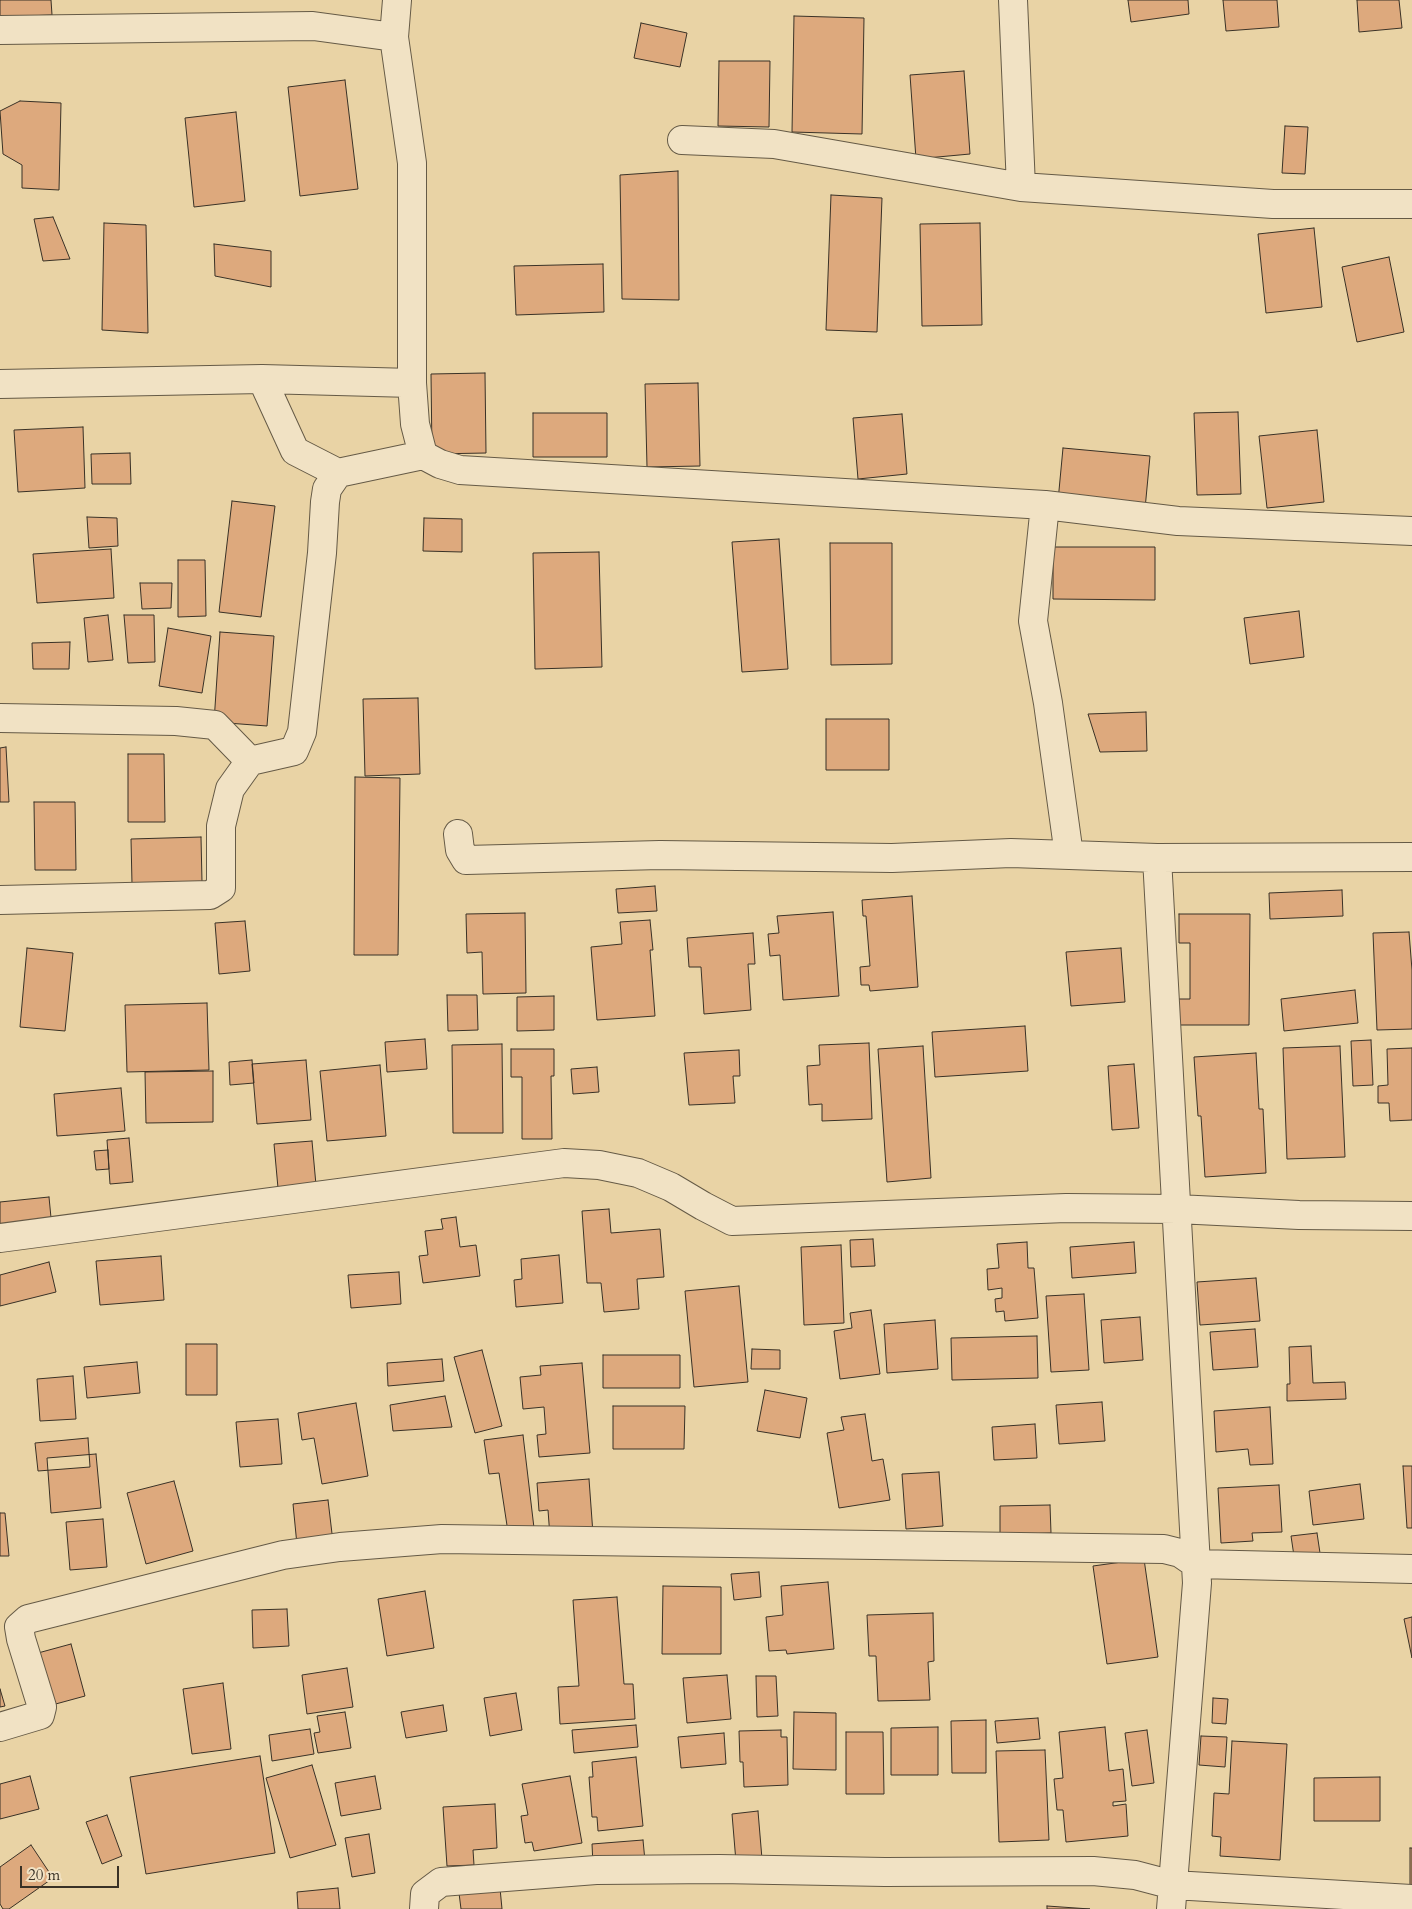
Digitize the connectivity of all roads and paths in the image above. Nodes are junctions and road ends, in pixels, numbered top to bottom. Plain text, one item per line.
1 (397, 0) edge
2 (1013, 0) edge
3 (0, 30) edge
4 (394, 37) junction
5 (682, 140) dead end
6 (1021, 186) junction
7 (1412, 204) edge
8 (262, 379) junction
9 (412, 382) junction
10 (0, 384) edge
11 (423, 455) junction
12 (338, 473) junction
13 (1045, 505) junction
14 (1412, 531) edge
15 (0, 718) edge
16 (250, 761) junction
17 (458, 834) dead end
18 (1069, 855) junction
19 (1412, 857) edge
20 (1157, 858) junction
21 (0, 900) edge
22 (1177, 1209) junction
23 (1412, 1216) edge
24 (0, 1238) edge
25 (1196, 1564) junction
26 (1412, 1569) edge
27 (0, 1728) edge
28 (1172, 1897) edge
29 (1412, 1899) edge
30 (424, 1909) edge

1 - 4 street
2 - 6 street
3 - 4 street
4 - 9 street
5 - 6 street
6 - 7 street
8 - 9 street
8 - 10 street
8 - 12 street
9 - 11 street
11 - 12 street
11 - 13 street
12 - 16 street
13 - 14 street
13 - 18 street
15 - 16 street
16 - 21 street
17 - 18 street
18 - 20 street
19 - 20 street
20 - 22 street
22 - 23 street
22 - 24 street
22 - 25 street
25 - 26 street
25 - 27 street
25 - 28 street
28 - 29 street
28 - 30 street

